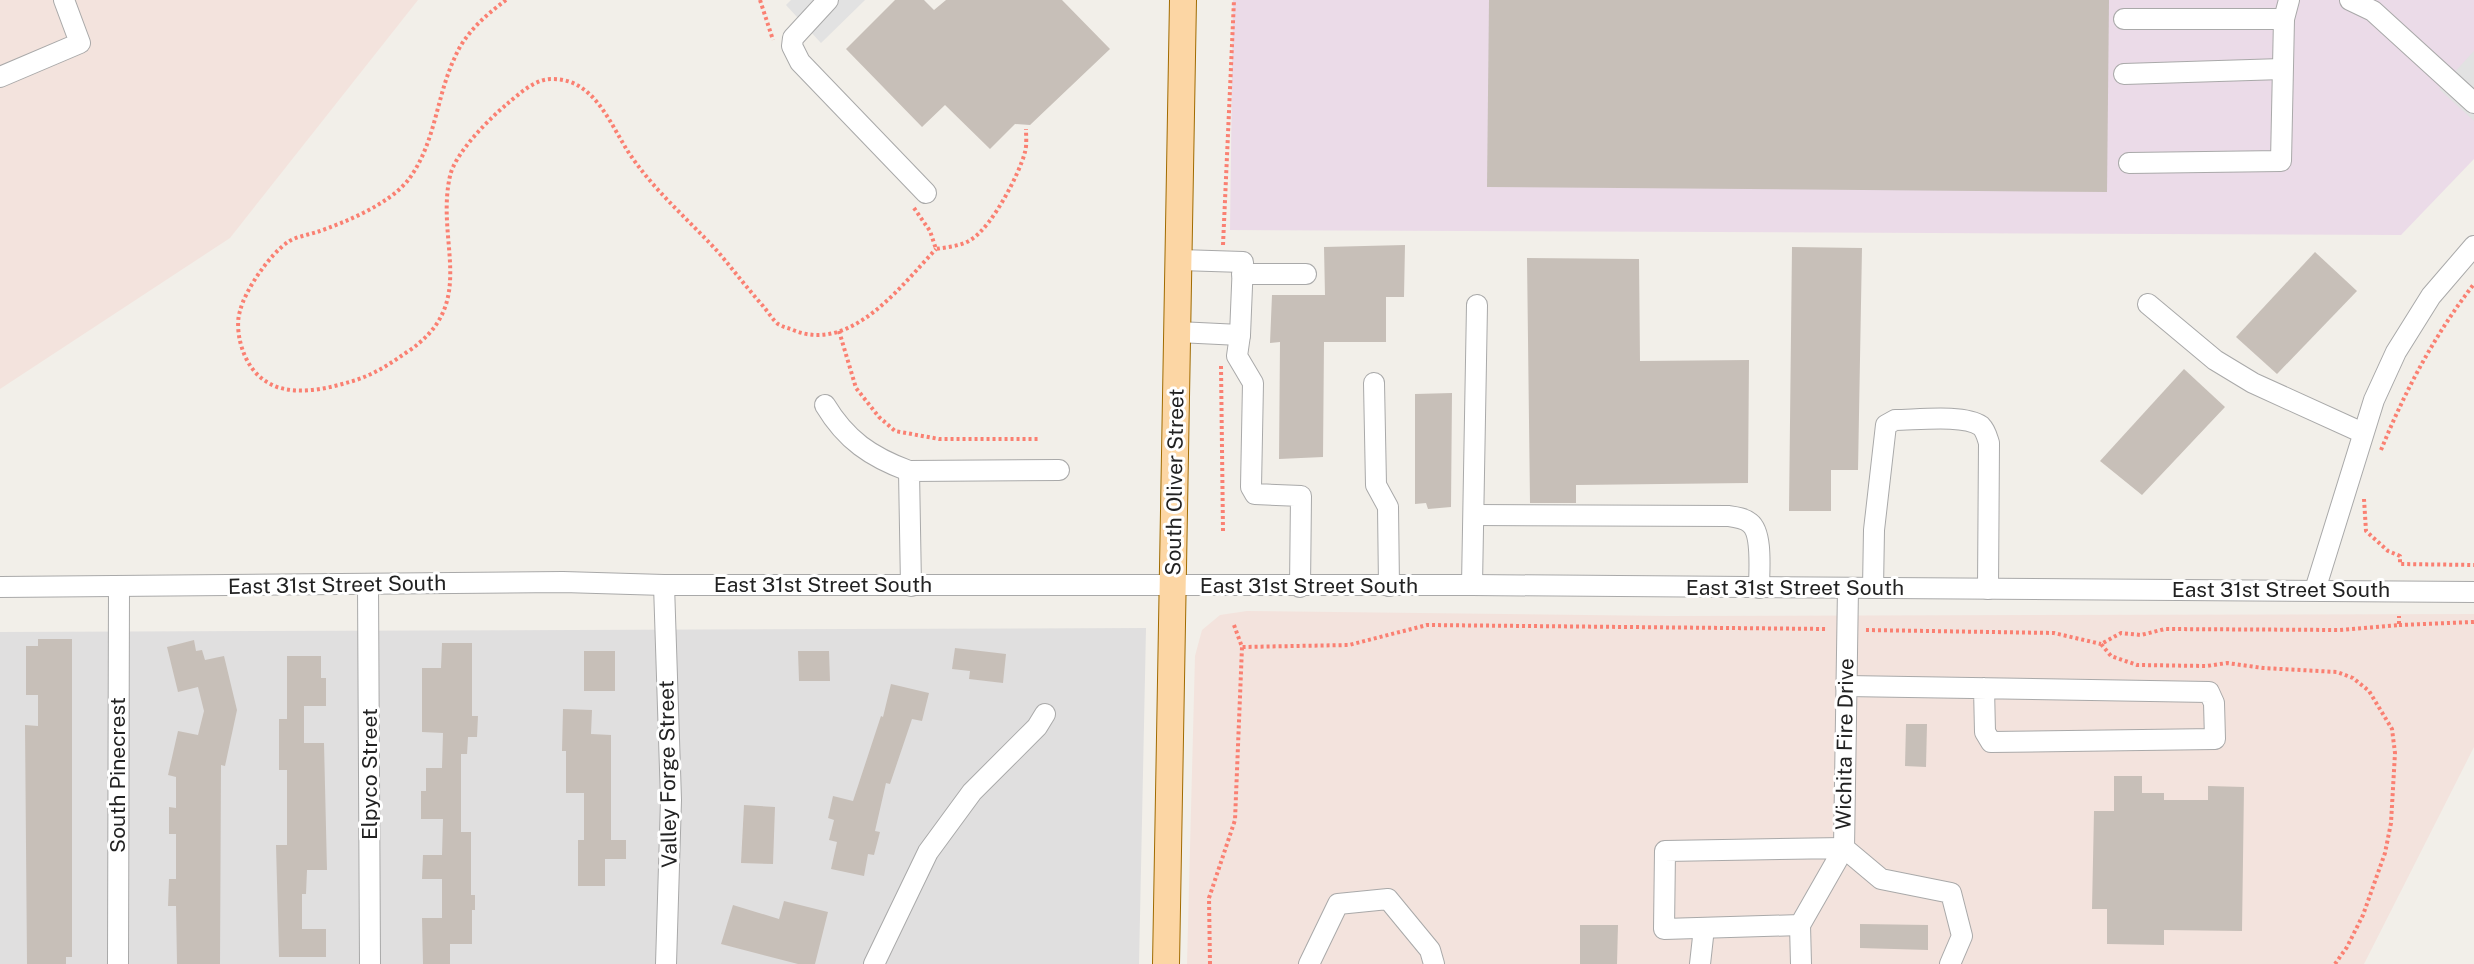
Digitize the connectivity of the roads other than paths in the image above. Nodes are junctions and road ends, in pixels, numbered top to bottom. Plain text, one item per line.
1 (64, 0) edge
2 (828, 0) edge
3 (1184, 0) edge
4 (2350, 0) edge
5 (2287, 9) edge
6 (2124, 19) dead end
7 (2282, 69) junction
8 (2124, 74) dead end
9 (0, 77) edge
10 (2474, 103) edge
11 (2129, 163) dead end
12 (926, 193) dead end
13 (2474, 246) edge
14 (1180, 260) junction
15 (1242, 274) junction
16 (1306, 274) dead end
17 (2148, 304) dead end
18 (1477, 305) dead end
19 (1178, 332) junction
20 (1240, 335) junction
21 (1374, 383) dead end
22 (825, 405) dead end
23 (2363, 433) junction
24 (1059, 470) dead end
25 (909, 471) junction
26 (1474, 515) junction
27 (368, 585) junction
28 (664, 585) junction
29 (1472, 585) junction
30 (119, 586) junction
31 (911, 586) junction
32 (1173, 586) junction
33 (1389, 586) junction
34 (0, 587) edge
35 (1300, 587) junction
36 (1760, 588) junction
37 (1848, 588) junction
38 (1873, 588) junction
39 (1988, 589) junction
40 (2316, 590) junction
41 (2474, 592) edge
42 (1846, 686) junction
43 (1984, 688) junction
44 (1045, 714) dead end
45 (1844, 848) junction
46 (1800, 925) junction
47 (1704, 928) junction
48 (118, 964) edge
49 (370, 964) edge
50 (666, 964) edge
51 (874, 964) edge
52 (1166, 964) edge
53 (1309, 964) edge
54 (1434, 964) edge
55 (1700, 964) edge
56 (1801, 964) edge
57 (1950, 964) edge

1 - 9 street
2 - 12 street
3 - 14 main road, South Oliver Street
4 - 10 street
5 - 6 street
5 - 7 street
7 - 8 street
7 - 11 street
13 - 23 street
14 - 15 street
14 - 19 main road, South Oliver Street
15 - 16 street
15 - 20 street
17 - 23 street
18 - 26 street
19 - 20 street
19 - 32 main road, South Oliver Street
20 - 35 street
21 - 33 street
22 - 25 street
23 - 40 street
24 - 25 street
25 - 31 street
26 - 29 street
26 - 36 street
27 - 28 street, East 31st Street South
27 - 30 street, East 31st Street South
27 - 49 street, Elpyco Street
28 - 31 street, East 31st Street South
28 - 50 street, Valley Forge Street
29 - 33 street, East 31st Street South
29 - 36 street, East 31st Street South
30 - 34 street, East 31st Street South
30 - 48 street, South Pinecrest
31 - 32 street, East 31st Street South
32 - 35 street, East 31st Street South
32 - 52 main road, South Oliver Street
33 - 35 street, East 31st Street South
36 - 37 street, East 31st Street South
37 - 38 street, East 31st Street South
37 - 42 street, Wichita Fire Drive
38 - 39 street, East 31st Street South
38 - 39 street
39 - 40 street, East 31st Street South
40 - 41 street, East 31st Street South
42 - 43 street
42 - 45 street, Wichita Fire Drive
43 - 43 street
44 - 51 street
45 - 46 street
45 - 47 street
45 - 57 street, Wichita Fire Drive
46 - 47 street
46 - 56 street
47 - 55 street
53 - 54 street

